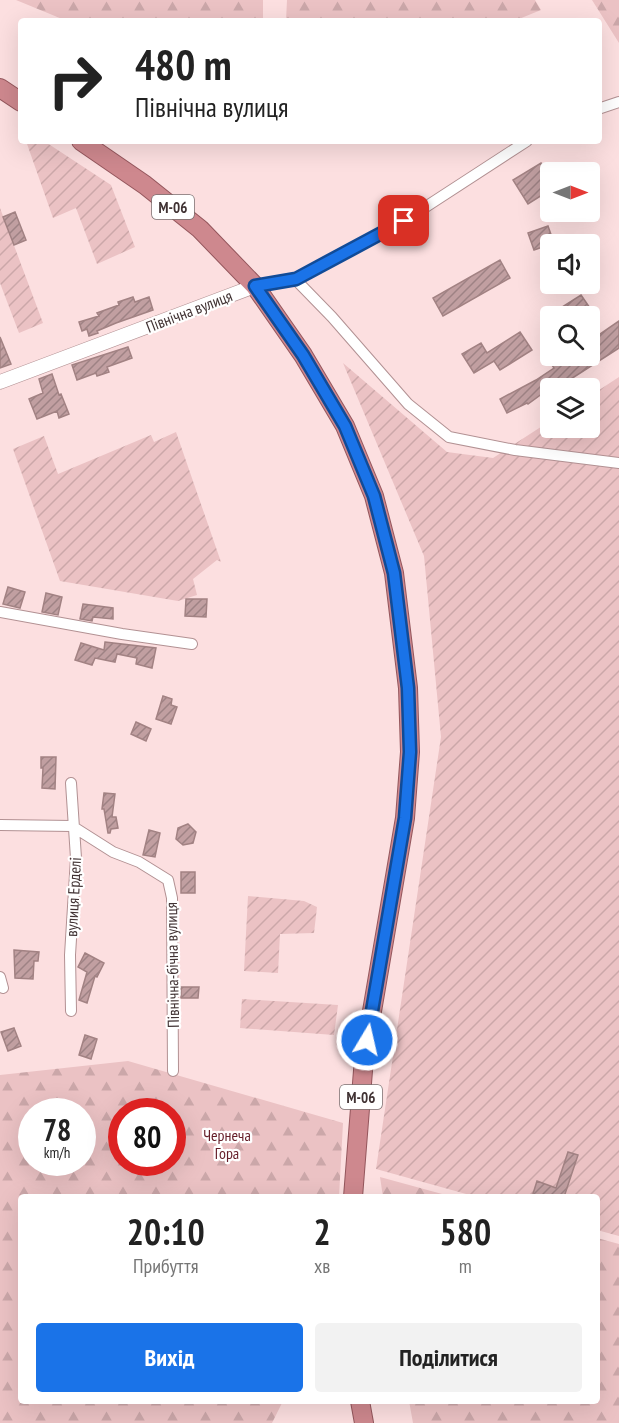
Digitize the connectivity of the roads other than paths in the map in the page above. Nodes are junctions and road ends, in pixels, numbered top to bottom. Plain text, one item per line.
1 (0, 88) edge
2 (18, 100) edge
3 (619, 102) edge
4 (602, 108) edge
5 (85, 144) edge
6 (522, 144) edge
7 (296, 279) junction
8 (255, 286) junction
9 (0, 382) edge
10 (619, 463) edge
11 (0, 612) edge
12 (192, 644) dead end
13 (71, 783) dead end
14 (0, 825) edge
15 (72, 826) junction
16 (71, 1011) dead end
17 (173, 1071) dead end
18 (353, 1194) edge
19 (361, 1404) edge
20 (364, 1423) edge

1 - 2 highway
3 - 4 street
5 - 8 highway, М-06
6 - 7 street, Північна вулиця
7 - 8 street, Північна вулиця
7 - 10 street
8 - 9 street, Північна вулиця
8 - 18 highway, М-06
11 - 12 street
13 - 15 street, вулиця Ерделі
14 - 15 street
15 - 16 street, вулиця Ерделі
15 - 17 street, Північна-бічна вулиця
19 - 20 highway

